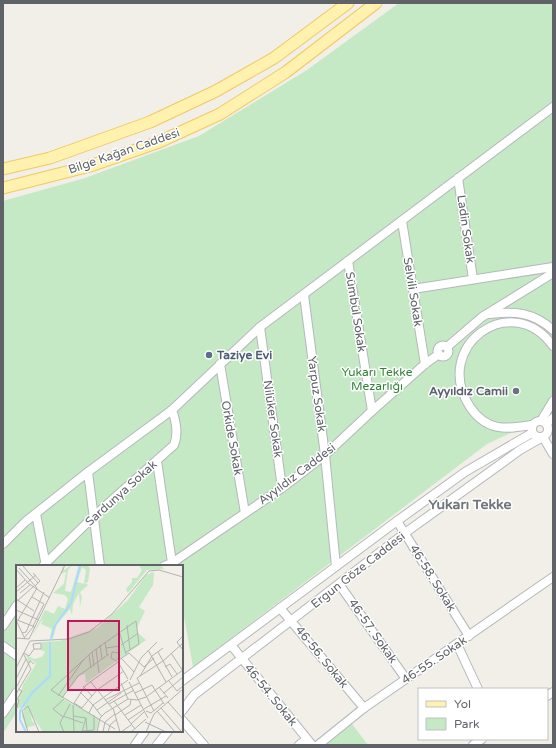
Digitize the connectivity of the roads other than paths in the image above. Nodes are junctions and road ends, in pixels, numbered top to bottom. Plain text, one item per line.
1 (348, 3) edge
2 (376, 3) edge
3 (553, 107) edge
4 (3, 169) edge
5 (458, 178) junction
6 (3, 188) edge
7 (402, 220) junction
8 (348, 261) junction
9 (553, 267) edge
10 (553, 273) edge
11 (473, 279) junction
12 (413, 289) junction
13 (304, 295) junction
14 (487, 314) junction
15 (260, 327) junction
16 (553, 330) edge
17 (553, 346) edge
18 (444, 353) junction
19 (463, 355) junction
20 (220, 364) junction
21 (425, 364) junction
22 (460, 370) junction
23 (553, 401) edge
24 (172, 410) junction
25 (372, 411) junction
26 (553, 418) edge
27 (544, 422) junction
28 (532, 429) junction
29 (542, 437) junction
30 (553, 454) edge
31 (325, 455) junction
32 (156, 461) junction
33 (478, 465) junction
34 (88, 472) junction
35 (465, 472) junction
36 (485, 476) junction
37 (473, 484) junction
38 (282, 488) junction
39 (245, 513) junction
40 (36, 514) junction
41 (93, 517) junction
42 (397, 521) junction
43 (404, 533) junction
44 (3, 544) edge
45 (168, 564) edge
46 (45, 565) edge
47 (100, 565) edge
48 (336, 566) junction
49 (553, 577) edge
50 (339, 584) junction
51 (16, 606) edge
52 (280, 608) junction
53 (292, 620) junction
54 (3, 626) edge
55 (469, 636) junction
56 (230, 644) junction
57 (457, 644) junction
58 (3, 646) edge
59 (16, 655) edge
60 (242, 659) junction
61 (406, 679) junction
62 (183, 680) edge
63 (478, 688) edge
64 (16, 694) edge
65 (185, 701) edge
66 (364, 708) junction
67 (3, 713) edge
68 (183, 721) edge
69 (144, 732) edge
70 (167, 732) edge
71 (310, 742) edge
72 (135, 745) edge
73 (157, 745) edge
74 (204, 745) edge
75 (300, 745) edge
76 (318, 745) edge

1 - 4 main road, Bilge Kağan Caddesi
2 - 6 main road, Bilge Kağan Caddesi
3 - 5 street
5 - 7 street
5 - 11 street, Ladin Sokak
7 - 8 street
7 - 12 street, Selvili Sokak
8 - 13 street
8 - 25 street, Sümbül Sokak
9 - 11 street
10 - 14 street, Ayyıldız Caddesi
11 - 12 street
12 - 21 street, Selvili Sokak
13 - 15 street
13 - 31 street, Yarpuz Sokak
14 - 16 street
14 - 18 street, Ayyıldız Caddesi
15 - 20 street
15 - 38 street, Nilüker Sokak
17 - 19 street
18 - 19 street
18 - 21 street, Ayyıldız Caddesi
18 - 22 street
19 - 22 street
20 - 24 street
20 - 39 street, Orkide Sokak
21 - 25 street, Ayyıldız Caddesi
22 - 28 street
23 - 27 street
24 - 32 street, Sardunya Sokak
24 - 34 street
25 - 31 street, Ayyıldız Caddesi
26 - 27 street
27 - 28 street
27 - 29 street
28 - 29 street
28 - 33 street, Ergun Göze Caddesi
29 - 30 street
29 - 36 street, Ergun Göze Caddesi
31 - 38 street, Ayyıldız Caddesi
31 - 48 street, Yarpuz Sokak
32 - 41 street, Sardunya Sokak
32 - 45 street
33 - 35 street, Ergun Göze Caddesi
33 - 36 street
34 - 40 street
34 - 41 street
35 - 37 street
35 - 42 street, Ergun Göze Caddesi
36 - 37 street, Ergun Göze Caddesi
37 - 43 street, Ergun Göze Caddesi
38 - 39 street, Ayyıldız Caddesi
39 - 45 street, Ayyıldız Caddesi
40 - 44 street
40 - 46 street
41 - 46 street, Sardunya Sokak
41 - 47 street
42 - 43 street, 46-58. Sokak
42 - 48 street, Ergun Göze Caddesi
43 - 50 street, Ergun Göze Caddesi
43 - 55 street, 46-58. Sokak
48 - 52 street, Ergun Göze Caddesi
49 - 55 street, 46-55. Sokak
50 - 53 street, Ergun Göze Caddesi
50 - 61 street, 46-57. Sokak
51 - 54 street
52 - 53 street, 46-56. Sokak
52 - 56 street, Ergun Göze Caddesi
53 - 60 street, Ergun Göze Caddesi
53 - 66 street, 46-56. Sokak
55 - 57 street, 46-55. Sokak
56 - 60 street, 46-54. Sokak
56 - 62 street, Ergun Göze Caddesi
57 - 61 street, 46-55. Sokak
57 - 63 street
58 - 59 street
60 - 65 street, Ergun Göze Caddesi
60 - 71 street, 46-54. Sokak
61 - 66 street, 46-55. Sokak
64 - 67 street
66 - 76 street, 46-55. Sokak
68 - 74 street
69 - 72 street
70 - 73 street
71 - 75 street

